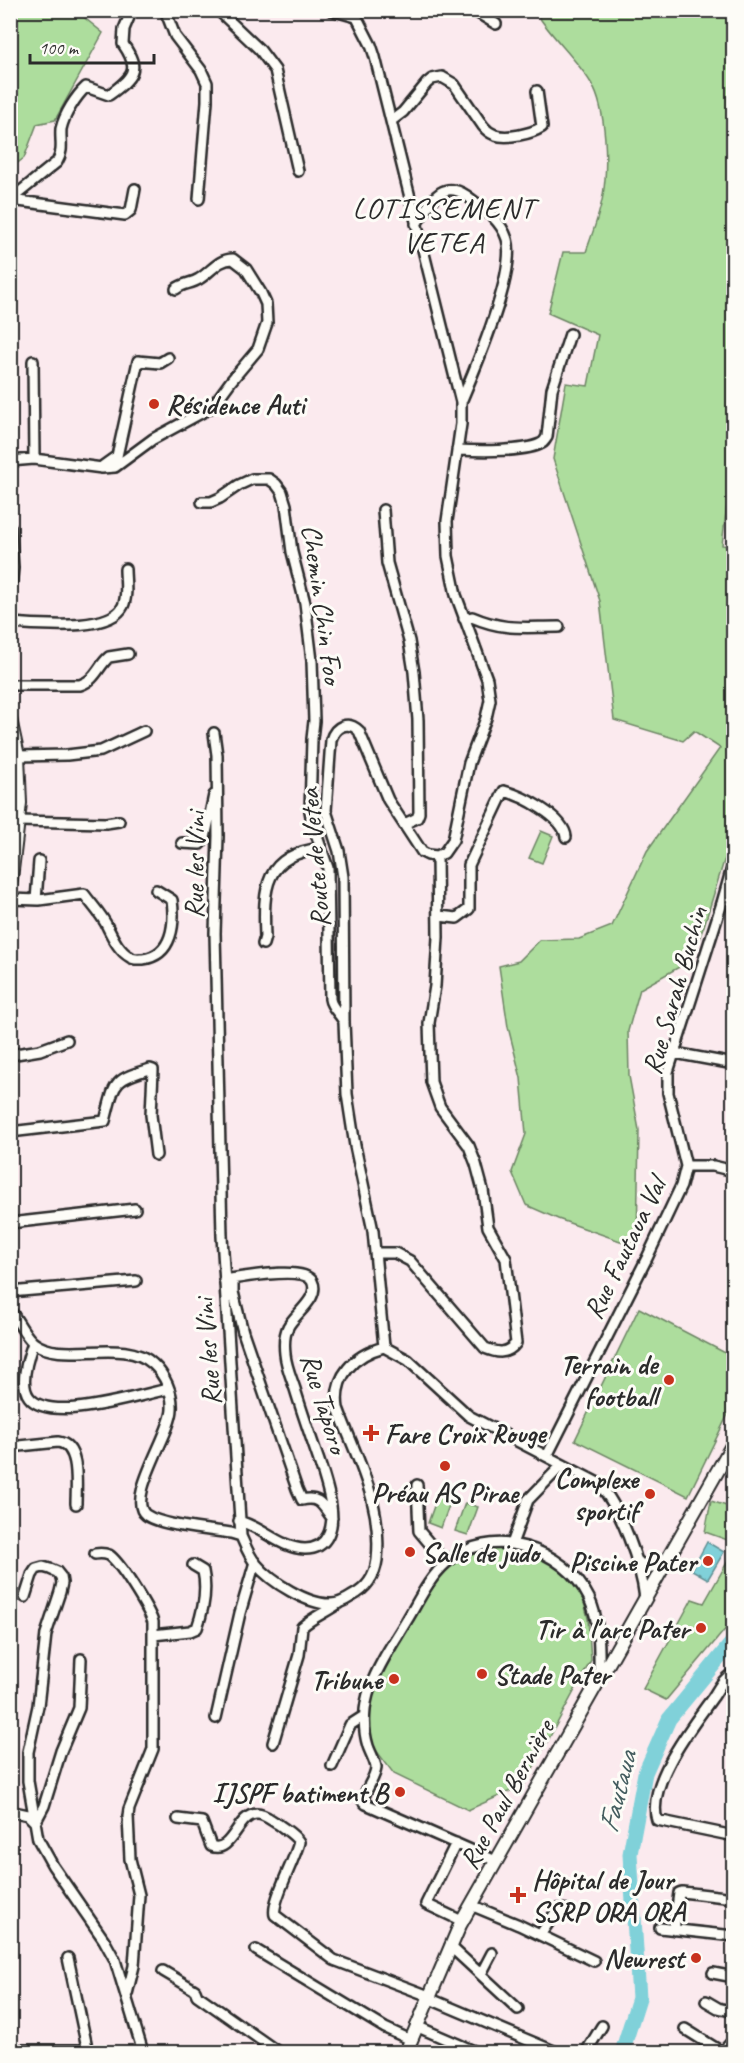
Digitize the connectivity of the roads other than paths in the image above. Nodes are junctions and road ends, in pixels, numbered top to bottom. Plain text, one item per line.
1 (132, 10) edge
2 (165, 10) edge
3 (218, 10) edge
4 (331, 10) edge
5 (473, 10) edge
6 (354, 14) edge
7 (496, 24) dead end
8 (537, 91) dead end
9 (391, 121) junction
10 (298, 171) dead end
11 (135, 189) dead end
12 (199, 199) dead end
13 (11, 200) edge
14 (416, 224) junction
15 (176, 289) dead end
16 (570, 334) dead end
17 (168, 358) dead end
18 (33, 361) dead end
19 (460, 402) junction
20 (457, 450) junction
21 (34, 459) junction
22 (10, 461) edge
23 (101, 468) junction
24 (202, 502) dead end
25 (383, 510) dead end
26 (10, 526) edge
27 (125, 569) dead end
28 (10, 596) edge
29 (464, 619) junction
30 (10, 622) edge
31 (559, 627) dead end
32 (128, 654) dead end
33 (10, 685) edge
34 (10, 719) edge
35 (144, 731) dead end
36 (214, 733) dead end
37 (18, 756) junction
38 (217, 786) junction
39 (18, 821) junction
40 (119, 821) dead end
41 (404, 824) junction
42 (566, 837) dead end
43 (182, 843) dead end
44 (321, 848) junction
45 (437, 856) junction
46 (39, 861) dead end
47 (734, 861) edge
48 (10, 887) edge
49 (156, 891) dead end
50 (10, 899) edge
51 (36, 900) junction
52 (438, 916) junction
53 (108, 927) junction
54 (120, 927) dead end
55 (263, 944) dead end
56 (344, 1022) junction
57 (67, 1040) dead end
58 (675, 1053) junction
59 (10, 1055) edge
60 (734, 1064) edge
61 (10, 1132) edge
62 (156, 1155) dead end
63 (686, 1166) junction
64 (734, 1171) edge
65 (135, 1209) dead end
66 (10, 1223) edge
67 (376, 1253) junction
68 (228, 1280) junction
69 (136, 1281) dead end
70 (10, 1292) edge
71 (10, 1310) edge
72 (33, 1343) junction
73 (384, 1347) junction
74 (169, 1389) junction
75 (734, 1442) edge
76 (10, 1447) edge
77 (546, 1456) junction
78 (562, 1465) junction
79 (417, 1485) dead end
80 (76, 1504) dead end
81 (332, 1518) junction
82 (239, 1521) junction
83 (241, 1536) junction
84 (512, 1544) junction
85 (95, 1554) dead end
86 (634, 1556) junction
87 (667, 1560) junction
88 (255, 1562) junction
89 (446, 1563) junction
90 (193, 1565) dead end
91 (25, 1597) dead end
92 (645, 1598) junction
93 (339, 1603) junction
94 (153, 1635) junction
95 (81, 1659) dead end
96 (734, 1673) edge
97 (599, 1679) junction
98 (364, 1716) junction
99 (216, 1718) dead end
100 (273, 1743) dead end
101 (332, 1766) dead end
102 (10, 1811) edge
103 (178, 1819) dead end
104 (36, 1820) junction
105 (734, 1836) edge
106 (456, 1844) junction
107 (496, 1861) junction
108 (734, 1898) edge
109 (471, 1905) junction
110 (568, 1910) dead end
111 (462, 1921) junction
112 (660, 1928) dead end
113 (674, 1930) junction
114 (540, 1935) junction
115 (734, 1936) edge
116 (450, 1946) junction
117 (256, 1950) dead end
118 (492, 1953) dead end
119 (68, 1958) dead end
120 (594, 1961) dead end
121 (163, 1971) dead end
122 (713, 1973) dead end
123 (481, 1974) junction
124 (734, 1977) edge
125 (126, 1997) junction
126 (428, 1997) junction
127 (706, 2001) dead end
128 (519, 2009) dead end
129 (734, 2012) edge
130 (416, 2026) junction
131 (602, 2026) dead end
132 (685, 2029) dead end
133 (411, 2040) junction
134 (729, 2048) edge
135 (10, 2050) edge
136 (90, 2052) edge
137 (144, 2052) edge
138 (278, 2052) edge
139 (406, 2052) edge
140 (476, 2052) edge
141 (556, 2052) edge
142 (586, 2052) edge

1 - 13 street
2 - 12 street
3 - 10 street
4 - 6 street
5 - 7 street
6 - 9 street
8 - 9 street
9 - 14 street
11 - 13 street
14 - 19 street
14 - 19 street
15 - 23 street
16 - 20 street
17 - 23 street
18 - 21 street
19 - 20 street
20 - 29 street
21 - 22 street
21 - 23 street
24 - 44 street, Chemin Chin Foo
25 - 41 street
26 - 28 street
27 - 30 street
29 - 31 street
29 - 45 street
32 - 33 street
34 - 37 main road
35 - 37 street
36 - 38 street, Rue les Vini
37 - 39 main road
38 - 43 street
38 - 68 street, Rue les Vini
39 - 40 street
39 - 48 main road
41 - 45 street, Route de Vetea
41 - 56 street, Route de Vetea
42 - 52 street
44 - 55 street
44 - 56 street, Chemin Chin Foo
45 - 52 street
46 - 51 street
47 - 58 street, Rue Sarah Buchin
49 - 53 street
50 - 51 street
51 - 53 street
52 - 67 street
53 - 54 street
56 - 67 street, Route de Vetea
57 - 59 street
58 - 60 street
58 - 63 street, Rue Sarah Buchin
61 - 62 street
63 - 64 street, Rue Fautaua Val
63 - 77 street, Rue Fautaua Val
65 - 66 street
67 - 73 street, Route de Vetea
68 - 81 street
68 - 81 street, Rue Taporo
68 - 82 street, Rue les Vini
69 - 70 street
71 - 72 street
72 - 74 street
72 - 74 street
73 - 77 street
73 - 93 street
74 - 83 street
75 - 87 main road, Rue Paul Bernière
76 - 80 street
77 - 78 street
78 - 84 street
78 - 86 street
79 - 89 street
81 - 82 street
82 - 83 street, Rue les Vini
83 - 88 street, Rue les Vini
84 - 89 street
84 - 97 street
85 - 94 street
86 - 87 street
86 - 92 street
87 - 92 main road, Rue Paul Bernière
88 - 93 street, Rue les Vini
88 - 99 street
89 - 98 street
90 - 94 street
91 - 104 street
92 - 97 main road, Rue Paul Bernière
93 - 100 street
94 - 125 street
95 - 104 street
96 - 105 street
97 - 107 main road, Rue Paul Bernière
98 - 101 street
98 - 106 street
102 - 104 street
103 - 126 street
104 - 125 street
106 - 107 street
106 - 111 street
107 - 109 main road, Rue Paul Bernière
108 - 113 street
109 - 111 main road, Rue Paul Bernière
109 - 114 street
110 - 114 street
111 - 116 main road, Rue Paul Bernière
112 - 113 street
113 - 115 street
114 - 120 street
116 - 123 street
116 - 126 main road, Rue Paul Bernière
117 - 133 street
118 - 123 street
119 - 136 street
121 - 138 street
122 - 124 street
123 - 128 street
125 - 137 street
126 - 130 main road, Rue Paul Bernière
126 - 141 street
127 - 129 street
130 - 133 main road, Rue Paul Bernière
130 - 140 street
131 - 142 street
132 - 134 street
133 - 139 main road, Rue Paul Bernière
135 - 136 street

